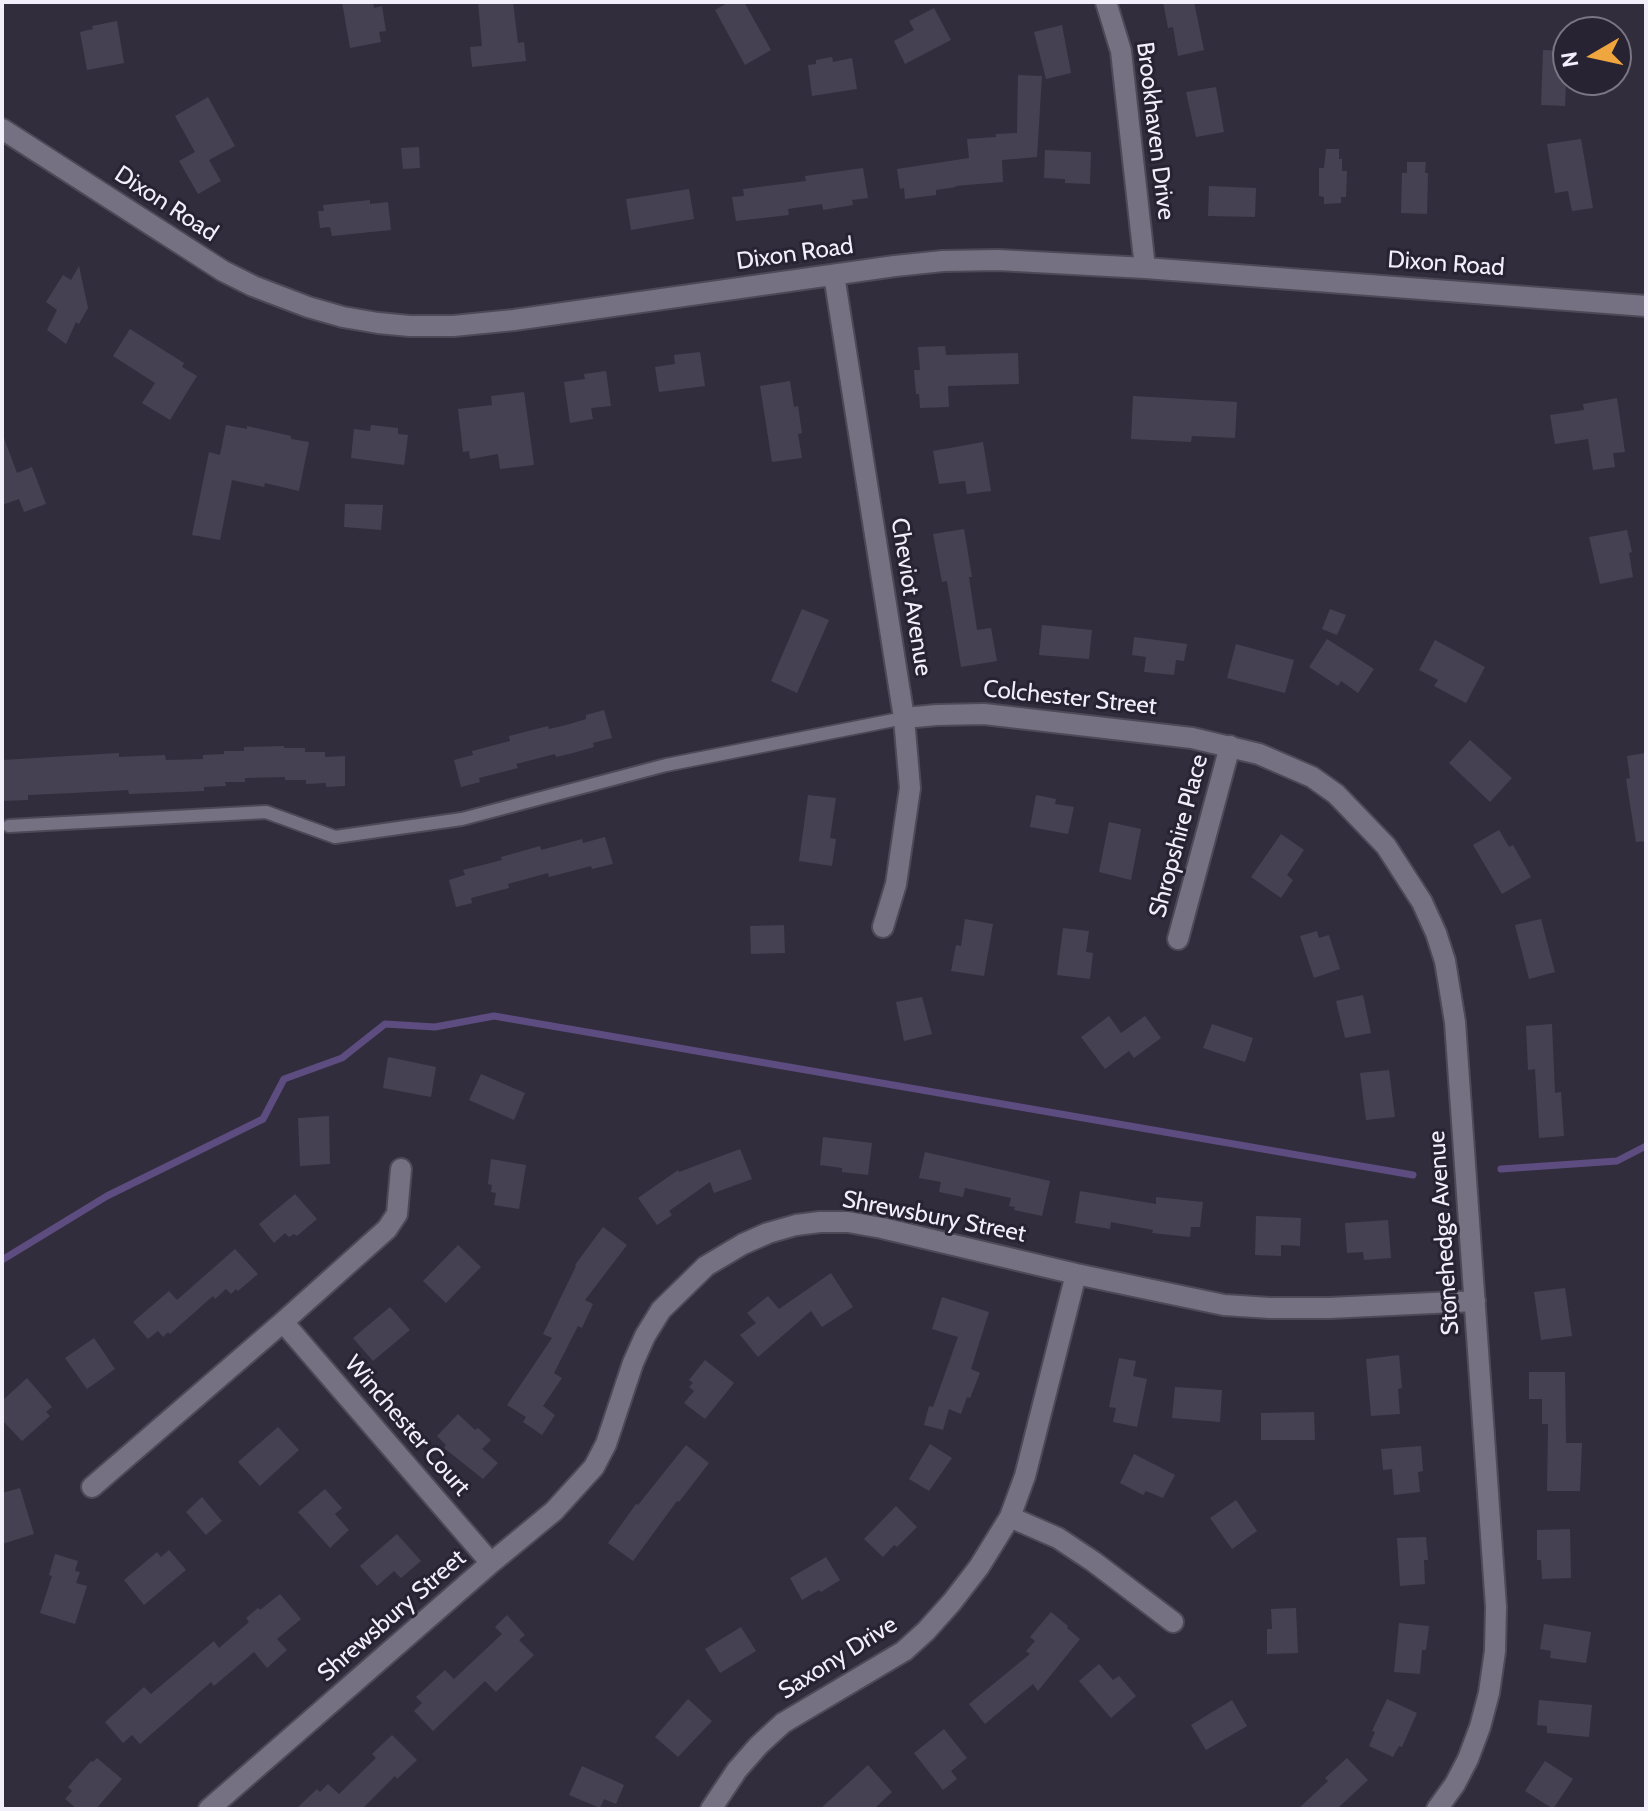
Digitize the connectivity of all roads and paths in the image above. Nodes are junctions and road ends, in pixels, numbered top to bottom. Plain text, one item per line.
1 (1106, 2) edge
2 (2, 129) edge
3 (1145, 268) junction
4 (834, 275) junction
5 (1646, 306) edge
6 (904, 718) junction
7 (1230, 746) junction
8 (9, 826) dead end
9 (883, 927) dead end
10 (1178, 939) dead end
11 (401, 1169) dead end
12 (1076, 1274) junction
13 (1475, 1301) junction
14 (283, 1322) junction
15 (92, 1487) dead end
16 (1010, 1517) junction
17 (491, 1563) junction
18 (1173, 1622) dead end
19 (209, 1809) edge
20 (711, 1809) edge
21 (1437, 1809) edge

1 - 3 street, Brookhaven Drive
2 - 4 street, Dixon Road
3 - 4 street, Dixon Road
3 - 5 street, Dixon Road
4 - 6 street, Cheviot Avenue
6 - 7 street, Colchester Street
6 - 8 lane
6 - 9 street, Cheviot Avenue
7 - 10 street, Shropshire Place
7 - 13 street, Stonehedge Avenue
11 - 14 street
12 - 13 street, Shrewsbury Street
12 - 16 street, Saxony Drive
12 - 17 street, Shrewsbury Street
13 - 21 street, Stonehedge Avenue
14 - 15 street
14 - 17 street, Winchester Court
16 - 18 street
16 - 20 street, Saxony Drive
17 - 19 street, Shrewsbury Street

